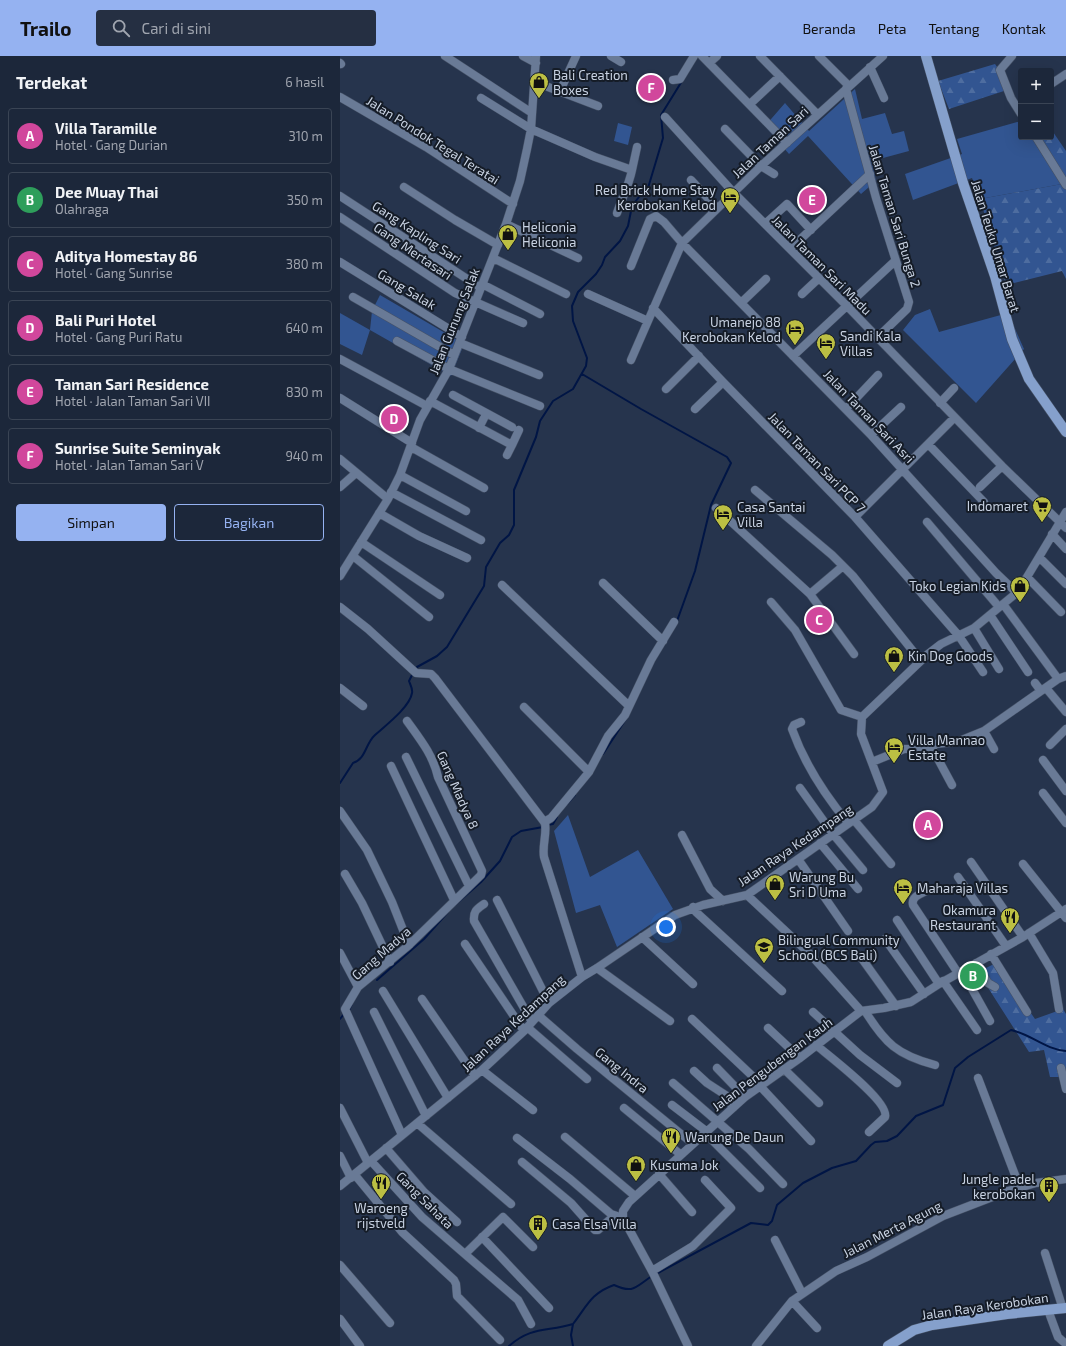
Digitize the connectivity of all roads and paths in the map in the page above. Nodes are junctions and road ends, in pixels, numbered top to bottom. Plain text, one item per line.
1 (445, 56) edge
2 (522, 56) edge
3 (576, 56) edge
4 (611, 56) edge
5 (694, 56) edge
6 (702, 56) edge
7 (717, 56) edge
8 (760, 56) edge
9 (819, 56) edge
10 (883, 56) edge
11 (926, 56) edge
12 (1012, 56) edge
13 (536, 60) edge
14 (621, 62) dead end
15 (709, 63) junction
16 (870, 67) junction
17 (1066, 74) edge
18 (780, 76) junction
19 (673, 80) dead end
20 (535, 82) junction
21 (1054, 82) edge
22 (847, 88) junction
23 (560, 91) junction
24 (340, 97) edge
25 (481, 98) dead end
26 (884, 98) dead end
27 (750, 104) junction
28 (598, 106) dead end
29 (1018, 107) edge
30 (532, 113) junction
31 (817, 114) junction
32 (665, 117) dead end
33 (531, 129) junction
34 (724, 129) dead end
35 (1038, 140) edge
36 (787, 143) junction
37 (637, 147) dead end
38 (761, 166) junction
39 (632, 170) junction
40 (774, 174) dead end
41 (870, 174) junction
42 (1064, 175) edge
43 (691, 180) dead end
44 (1066, 185) edge
45 (404, 187) dead end
46 (733, 192) junction
47 (340, 196) edge
48 (513, 204) junction
49 (717, 208) junction
50 (617, 213) dead end
51 (340, 217) edge
52 (506, 224) junction
53 (765, 224) junction
54 (811, 230) junction
55 (682, 243) junction
56 (498, 245) junction
57 (790, 249) junction
58 (493, 258) junction
59 (578, 258) dead end
60 (895, 261) junction
61 (340, 262) edge
62 (631, 266) dead end
63 (819, 278) junction
64 (766, 279) dead end
65 (482, 286) junction
66 (566, 294) dead end
67 (588, 294) dead end
68 (802, 294) dead end
69 (353, 297) dead end
70 (475, 303) junction
71 (741, 303) junction
72 (847, 306) junction
73 (653, 308) junction
74 (540, 314) dead end
75 (648, 321) junction
76 (523, 323) dead end
77 (876, 338) junction
78 (461, 340) junction
79 (398, 341) dead end
80 (454, 355) junction
81 (699, 356) junction
82 (793, 356) junction
83 (340, 359) edge
84 (631, 360) dead end
85 (449, 369) junction
86 (539, 375) dead end
87 (878, 375) dead end
88 (723, 382) junction
89 (954, 388) dead end
90 (666, 389) dead end
91 (453, 395) dead end
92 (340, 398) edge
93 (940, 403) junction
94 (429, 404) junction
95 (540, 406) dead end
96 (901, 407) dead end
97 (696, 409) dead end
98 (846, 409) junction
99 (486, 414) junction
100 (954, 418) junction
101 (479, 428) junction
102 (1066, 432) edge
103 (871, 435) junction
104 (412, 445) junction
105 (512, 445) junction
106 (928, 445) junction
107 (507, 455) dead end
108 (340, 459) edge
109 (1002, 466) junction
110 (902, 468) junction
111 (356, 473) junction
112 (400, 475) junction
113 (340, 487) edge
114 (980, 487) dead end
115 (484, 488) dead end
116 (755, 490) dead end
117 (389, 496) junction
118 (984, 502) dead end
119 (716, 508) dead end
120 (466, 511) dead end
121 (1066, 512) edge
122 (379, 513) junction
123 (855, 517) junction
124 (926, 522) dead end
125 (1059, 522) junction
126 (1066, 528) edge
127 (1052, 534) junction
128 (481, 540) dead end
129 (361, 542) junction
130 (1066, 549) edge
131 (352, 556) junction
132 (1039, 557) junction
133 (467, 558) dead end
134 (843, 566) junction
135 (340, 576) edge
136 (1027, 577) junction
137 (603, 582) dead end
138 (1066, 584) edge
139 (502, 585) dead end
140 (1016, 592) junction
141 (810, 594) junction
142 (440, 595) dead end
143 (771, 602) dead end
144 (1001, 606) junction
145 (340, 607) edge
146 (1061, 612) dead end
147 (990, 615) junction
148 (429, 616) dead end
149 (674, 622) dead end
150 (974, 628) junction
151 (959, 636) junction
152 (663, 641) junction
153 (854, 654) dead end
154 (920, 660) junction
155 (998, 669) dead end
156 (983, 672) dead end
157 (1028, 672) dead end
158 (1056, 676) dead end
159 (1066, 676) edge
160 (1035, 683) dead end
161 (340, 688) edge
162 (1043, 690) junction
163 (363, 706) dead end
164 (630, 706) junction
165 (524, 707) dead end
166 (1066, 712) edge
167 (862, 717) junction
168 (407, 721) dead end
169 (802, 722) dead end
170 (1066, 729) edge
171 (984, 731) junction
172 (1050, 744) dead end
173 (931, 746) junction
174 (994, 749) dead end
175 (406, 757) dead end
176 (1043, 760) dead end
177 (872, 762) junction
178 (391, 766) dead end
179 (589, 772) junction
180 (952, 786) dead end
181 (800, 788) dead end
182 (1066, 791) edge
183 (1043, 793) dead end
184 (340, 811) edge
185 (851, 822) junction
186 (1066, 823) edge
187 (545, 825) junction
188 (833, 834) junction
189 (682, 835) dead end
190 (820, 843) junction
191 (798, 859) junction
192 (971, 862) dead end
193 (891, 864) dead end
194 (1023, 864) dead end
195 (863, 870) dead end
196 (482, 871) joint
197 (345, 874) dead end
198 (958, 877) dead end
199 (469, 886) junction
200 (858, 889) dead end
201 (926, 891) dead end
202 (747, 895) junction
203 (454, 900) junction
204 (497, 900) dead end
205 (722, 901) junction
206 (484, 904) dead end
207 (694, 908) junction
208 (1065, 913) edge
209 (897, 920) dead end
210 (848, 931) dead end
211 (1026, 935) junction
212 (642, 937) junction
213 (885, 939) dead end
214 (465, 944) dead end
215 (409, 945) junction
216 (1006, 946) junction
217 (340, 953) edge
218 (991, 954) junction
219 (860, 956) dead end
220 (390, 962) junction
221 (976, 963) junction
222 (597, 968) junction
223 (960, 972) junction
224 (582, 977) junction
225 (941, 983) junction
226 (694, 984) dead end
227 (358, 987) junction
228 (995, 987) dead end
229 (383, 991) dead end
230 (782, 991) dead end
231 (924, 994) junction
232 (422, 999) dead end
233 (549, 1004) junction
234 (896, 1006) junction
235 (1059, 1009) dead end
236 (863, 1011) junction
237 (374, 1012) dead end
238 (812, 1012) dead end
239 (1027, 1012) dead end
240 (538, 1015) junction
241 (692, 1019) dead end
242 (670, 1021) dead end
243 (990, 1021) dead end
244 (528, 1027) junction
245 (768, 1028) dead end
246 (977, 1030) dead end
247 (834, 1032) junction
248 (816, 1045) junction
249 (800, 1058) junction
250 (934, 1065) dead end
251 (717, 1068) dead end
252 (1061, 1068) dead end
253 (784, 1069) junction
254 (482, 1070) junction
255 (694, 1071) dead end
256 (475, 1076) junction
257 (978, 1078) dead end
258 (587, 1079) dead end
259 (673, 1083) dead end
260 (897, 1083) dead end
261 (761, 1086) junction
262 (1066, 1089) edge
263 (745, 1097) junction
264 (448, 1098) junction
265 (819, 1103) dead end
266 (672, 1104) dead end
267 (340, 1108) edge
268 (624, 1108) dead end
269 (733, 1108) junction
270 (533, 1110) dead end
271 (426, 1116) junction
272 (718, 1120) junction
273 (417, 1123) junction
274 (705, 1132) junction
275 (869, 1132) dead end
276 (402, 1134) junction
277 (565, 1137) dead end
278 (517, 1138) dead end
279 (812, 1141) dead end
280 (692, 1143) junction
281 (386, 1148) junction
282 (680, 1154) junction
283 (340, 1156) edge
284 (369, 1162) junction
285 (522, 1162) dead end
286 (659, 1174) junction
287 (353, 1176) junction
288 (1066, 1179) edge
289 (704, 1180) dead end
290 (783, 1184) dead end
291 (340, 1186) edge
292 (760, 1188) dead end
293 (1020, 1188) junction
294 (635, 1196) junction
295 (511, 1204) dead end
296 (692, 1212) dead end
297 (614, 1216) junction
298 (622, 1218) junction
299 (457, 1222) dead end
300 (482, 1237) junction
301 (775, 1240) dead end
302 (533, 1247) dead end
303 (1045, 1253) dead end
304 (465, 1254) junction
305 (340, 1265) edge
306 (653, 1274) junction
307 (802, 1293) junction
308 (792, 1301) junction
309 (549, 1308) dead end
310 (1065, 1308) edge
311 (1048, 1310) junction
312 (340, 1320) edge
313 (390, 1323) dead end
314 (531, 1324) dead end
315 (817, 1328) dead end
316 (500, 1340) dead end
317 (1063, 1341) edge
318 (360, 1346) edge
319 (688, 1346) edge
320 (756, 1346) edge
321 (888, 1346) edge

1 - 30 street
2 - 13 street
3 - 23 street
4 - 14 street
5 - 19 street
6 - 15 street
7 - 15 street
8 - 18 street
9 - 22 street
10 - 16 street, Jalan Taman Sari
11 - 102 main road, Jalan Teuku Umar Barat
12 - 29 street
13 - 20 street, Jalan Gunung Salak
15 - 27 street
16 - 22 street, Jalan Taman Sari
16 - 26 street
17 - 21 street
18 - 27 street
18 - 31 street
20 - 23 street
20 - 30 street, Jalan Gunung Salak
22 - 31 street, Jalan Taman Sari
22 - 41 street, Jalan Taman Sari Bunga 2
23 - 28 street
24 - 48 street, Jalan Pondok Tegal Teratai
25 - 33 street
27 - 36 street
30 - 33 street, Jalan Gunung Salak
31 - 36 street, Jalan Taman Sari
32 - 46 street, Jalan Taman Sari Madu
33 - 39 street
33 - 48 street, Jalan Gunung Salak
34 - 38 street
35 - 42 street
36 - 38 street, Jalan Taman Sari
37 - 39 street
38 - 40 street
38 - 46 street, Jalan Taman Sari
39 - 50 street
41 - 54 street
41 - 60 street, Jalan Taman Sari Bunga 2
42 - 44 street
43 - 49 street
45 - 56 street
46 - 49 street, Jalan Taman Sari
46 - 53 street, Jalan Taman Sari Madu
47 - 65 street, Gang Kapling Sari
48 - 52 street, Jalan Gunung Salak
49 - 55 street, Jalan Taman Sari
51 - 70 street, Gang Mertasari
52 - 56 street, Jalan Gunung Salak
52 - 59 street
53 - 54 street
53 - 57 street, Jalan Taman Sari Madu
54 - 57 street
55 - 62 street, Jalan Taman Sari Asri
55 - 71 street, Jalan Taman Sari Asri
55 - 73 street, Jalan Taman Sari
56 - 58 street, Jalan Gunung Salak
57 - 63 street, Jalan Taman Sari Madu
58 - 65 street, Jalan Gunung Salak
58 - 66 street
60 - 72 street
60 - 77 street, Jalan Taman Sari Bunga 2
61 - 78 street, Gang Salak
63 - 68 street
63 - 72 street, Jalan Taman Sari Madu
64 - 71 street
65 - 70 street, Jalan Gunung Salak
65 - 74 street, Gang Kapling Sari
67 - 75 street
69 - 80 street
70 - 76 street, Gang Mertasari
70 - 78 street, Jalan Gunung Salak
71 - 82 street, Jalan Taman Sari Asri
72 - 77 street, Jalan Taman Sari Madu
72 - 82 street
73 - 75 street, Jalan Taman Sari
73 - 81 street, Jalan Taman Sari PCP 7
75 - 84 street, Jalan Taman Sari
77 - 93 street, Jalan Taman Sari Madu
78 - 80 street, Jalan Gunung Salak
78 - 86 street, Gang Salak
79 - 85 street
80 - 85 street, Jalan Gunung Salak
81 - 88 street, Jalan Taman Sari PCP 7
81 - 90 street
82 - 98 street, Jalan Taman Sari Asri
83 - 94 street
85 - 94 street, Jalan Gunung Salak
85 - 95 street
87 - 98 street
88 - 97 street
88 - 123 street, Jalan Taman Sari PCP 7
89 - 93 street
91 - 99 street
92 - 104 street
93 - 100 street, Jalan Taman Sari Madu
94 - 101 street
94 - 104 street, Jalan Gunung Salak
96 - 103 street
98 - 103 street, Jalan Taman Sari Asri
99 - 101 street
99 - 105 street
100 - 106 street
100 - 109 street, Jalan Taman Sari Madu
101 - 105 street
103 - 110 street, Jalan Taman Sari Asri
104 - 112 street, Jalan Gunung Salak
104 - 115 street
105 - 107 street
106 - 110 street
106 - 118 street
108 - 111 street
109 - 114 street
109 - 125 street, Jalan Taman Sari Madu
110 - 123 street
110 - 140 street, Jalan Taman Sari Asri
111 - 113 street
111 - 117 street
112 - 117 street, Jalan Gunung Salak
112 - 120 street
116 - 134 street
117 - 122 street, Jalan Gunung Salak
117 - 128 street
119 - 141 street
121 - 125 street
122 - 129 street, Jalan Gunung Salak
122 - 133 street
123 - 151 street, Jalan Taman Sari PCP 7
124 - 144 street
125 - 126 street, Jalan Taman Sari Madu
125 - 127 street
127 - 130 street
127 - 132 street
129 - 131 street, Jalan Gunung Salak
129 - 142 street
131 - 135 street, Jalan Gunung Salak
131 - 148 street
132 - 136 street
132 - 138 street
134 - 141 street
134 - 154 street
136 - 140 street
136 - 146 street
137 - 152 street
139 - 164 street
140 - 144 street
141 - 153 street
143 - 167 street
144 - 147 street
144 - 158 street
145 - 187 street
147 - 150 street
147 - 157 street
149 - 152 street
150 - 151 street
150 - 155 street
151 - 154 street
151 - 156 street, Jalan Taman Sari PCP 7
152 - 164 street
154 - 167 street
159 - 162 street
160 - 162 street
161 - 163 street
162 - 166 street
162 - 171 street
164 - 179 street
165 - 179 street
167 - 177 street, Jalan Raya Kedampang
168 - 196 street, Gang Madya 8
169 - 185 street
170 - 172 street
171 - 173 street
171 - 174 street
173 - 177 street
173 - 180 street
175 - 199 street
176 - 182 street
177 - 185 street, Jalan Raya Kedampang
178 - 203 street
179 - 187 street
181 - 188 street
183 - 186 street
184 - 215 street
185 - 188 street, Jalan Raya Kedampang
185 - 193 street
187 - 224 street
188 - 190 street, Jalan Raya Kedampang
188 - 195 street
189 - 205 street
190 - 191 street, Jalan Raya Kedampang
190 - 200 street
191 - 202 street, Jalan Raya Kedampang
191 - 210 street
192 - 211 street
194 - 208 street
196 - 199 street, Gang Madya
197 - 220 street
198 - 216 street
199 - 203 street, Gang Madya
201 - 223 street
202 - 205 street, Jalan Raya Kedampang
202 - 236 street
203 - 215 street, Gang Madya
204 - 233 street
205 - 207 street, Jalan Raya Kedampang
206 - 244 street
207 - 212 street, Jalan Raya Kedampang
207 - 230 street
208 - 211 street, Jalan Pengubengan Kauh
209 - 225 street
211 - 216 street, Jalan Pengubengan Kauh
211 - 235 street
212 - 222 street, Jalan Raya Kedampang
212 - 226 street
213 - 231 street
214 - 244 street
215 - 220 street, Gang Madya
216 - 218 street, Jalan Pengubengan Kauh
217 - 227 street
218 - 221 street, Jalan Pengubengan Kauh
218 - 239 street
219 - 234 street
220 - 227 street, Gang Madya
221 - 223 street, Jalan Pengubengan Kauh
221 - 228 street
222 - 224 street, Jalan Raya Kedampang
222 - 242 street
223 - 225 street, Jalan Pengubengan Kauh
223 - 243 street
224 - 233 street, Jalan Raya Kedampang
225 - 231 street, Jalan Pengubengan Kauh
225 - 246 street
227 - 276 street, Gang Madya
229 - 264 street
231 - 234 street, Jalan Pengubengan Kauh
232 - 256 street
233 - 240 street, Jalan Raya Kedampang
234 - 236 street, Jalan Pengubengan Kauh
236 - 247 street, Jalan Pengubengan Kauh
236 - 250 street
237 - 271 street
238 - 247 street
240 - 244 street, Jalan Raya Kedampang
240 - 280 street, Gang Indra
241 - 261 street
244 - 254 street, Jalan Raya Kedampang
244 - 258 street
245 - 249 street
247 - 248 street, Jalan Pengubengan Kauh
247 - 260 street
248 - 249 street, Jalan Pengubengan Kauh
248 - 275 street
249 - 253 street, Jalan Pengubengan Kauh
251 - 263 street
252 - 262 street
253 - 261 street, Jalan Pengubengan Kauh
253 - 265 street
254 - 256 street, Jalan Raya Kedampang
254 - 270 street
255 - 269 street
256 - 264 street, Jalan Raya Kedampang
257 - 293 street
259 - 272 street
261 - 263 street, Jalan Pengubengan Kauh
261 - 279 street
263 - 269 street, Jalan Pengubengan Kauh
264 - 271 street, Jalan Raya Kedampang
266 - 274 street
267 - 284 street, Gang Sahata
268 - 282 street
269 - 272 street, Jalan Pengubengan Kauh
271 - 273 street, Jalan Raya Kedampang
272 - 274 street, Jalan Pengubengan Kauh
272 - 290 street
273 - 276 street, Jalan Raya Kedampang
273 - 295 street
274 - 280 street, Jalan Pengubengan Kauh
274 - 292 street
276 - 281 street, Jalan Raya Kedampang
277 - 294 street
278 - 297 street
280 - 282 street, Jalan Pengubengan Kauh
281 - 284 street, Jalan Raya Kedampang
281 - 299 street
282 - 286 street, Jalan Pengubengan Kauh
283 - 287 street
284 - 287 street, Jalan Raya Kedampang
284 - 304 street, Gang Sahata
285 - 297 street
286 - 294 street, Jalan Pengubengan Kauh
286 - 296 street
287 - 291 street, Jalan Raya Kedampang
287 - 316 street
288 - 293 street, Jalan Merta Agung
289 - 306 street
293 - 307 street, Jalan Merta Agung
294 - 298 street, Jalan Pengubengan Kauh
297 - 298 street
298 - 306 street
300 - 302 street
300 - 304 street
300 - 309 street
301 - 307 street
303 - 310 street
304 - 314 street, Gang Sahata
305 - 313 street
306 - 319 street
307 - 308 street, Jalan Merta Agung
308 - 315 street
308 - 320 street, Jalan Merta Agung
310 - 311 main road, Jalan Raya Kerobokan
311 - 317 street
311 - 321 main road, Jalan Raya Kerobokan
312 - 318 street

